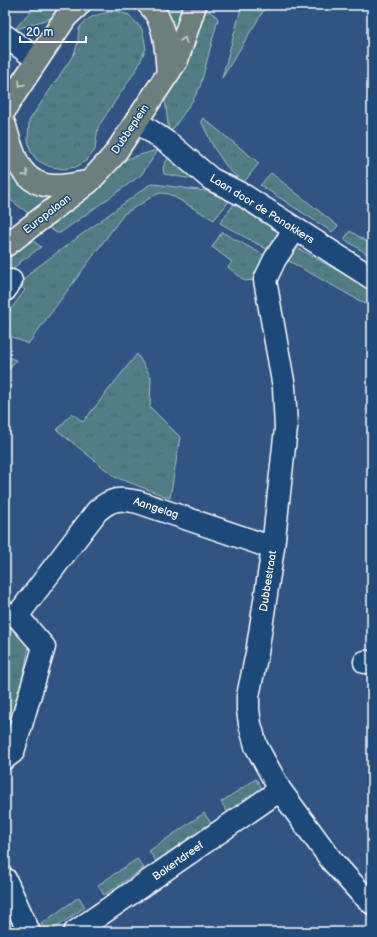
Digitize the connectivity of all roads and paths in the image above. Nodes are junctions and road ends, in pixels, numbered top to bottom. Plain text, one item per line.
1 (79, 5) edge
2 (149, 5) edge
3 (195, 5) edge
4 (5, 36) edge
5 (37, 60) junction
6 (168, 74) junction
7 (5, 110) edge
8 (136, 121) junction
9 (5, 126) edge
10 (89, 182) junction
11 (295, 229) junction
12 (5, 246) edge
13 (372, 278) edge
14 (273, 548) junction
15 (11, 614) edge
16 (5, 758) edge
17 (280, 790) junction
18 (5, 879) edge
19 (372, 903) edge
20 (29, 932) edge
21 (77, 932) edge

1 - 5 main road
2 - 6 main road
6 -> 3 main road
4 - 5 street
5 -> 7 main road
6 - 8 main road, Dubbeplein
8 - 10 main road, Dubbeplein
8 - 11 street, Laan door de Panakkers
9 -> 10 main road
10 - 12 main road, Europalaan
11 - 13 street, Laan door de Panakkers
11 - 14 street, Dubbestraat
14 - 15 street, Aangelag
14 - 17 street, Dubbestraat
15 - 16 street, Aangelag
17 - 19 street, Dubbestraat
17 - 21 street, Bakertdreef
18 - 20 street

